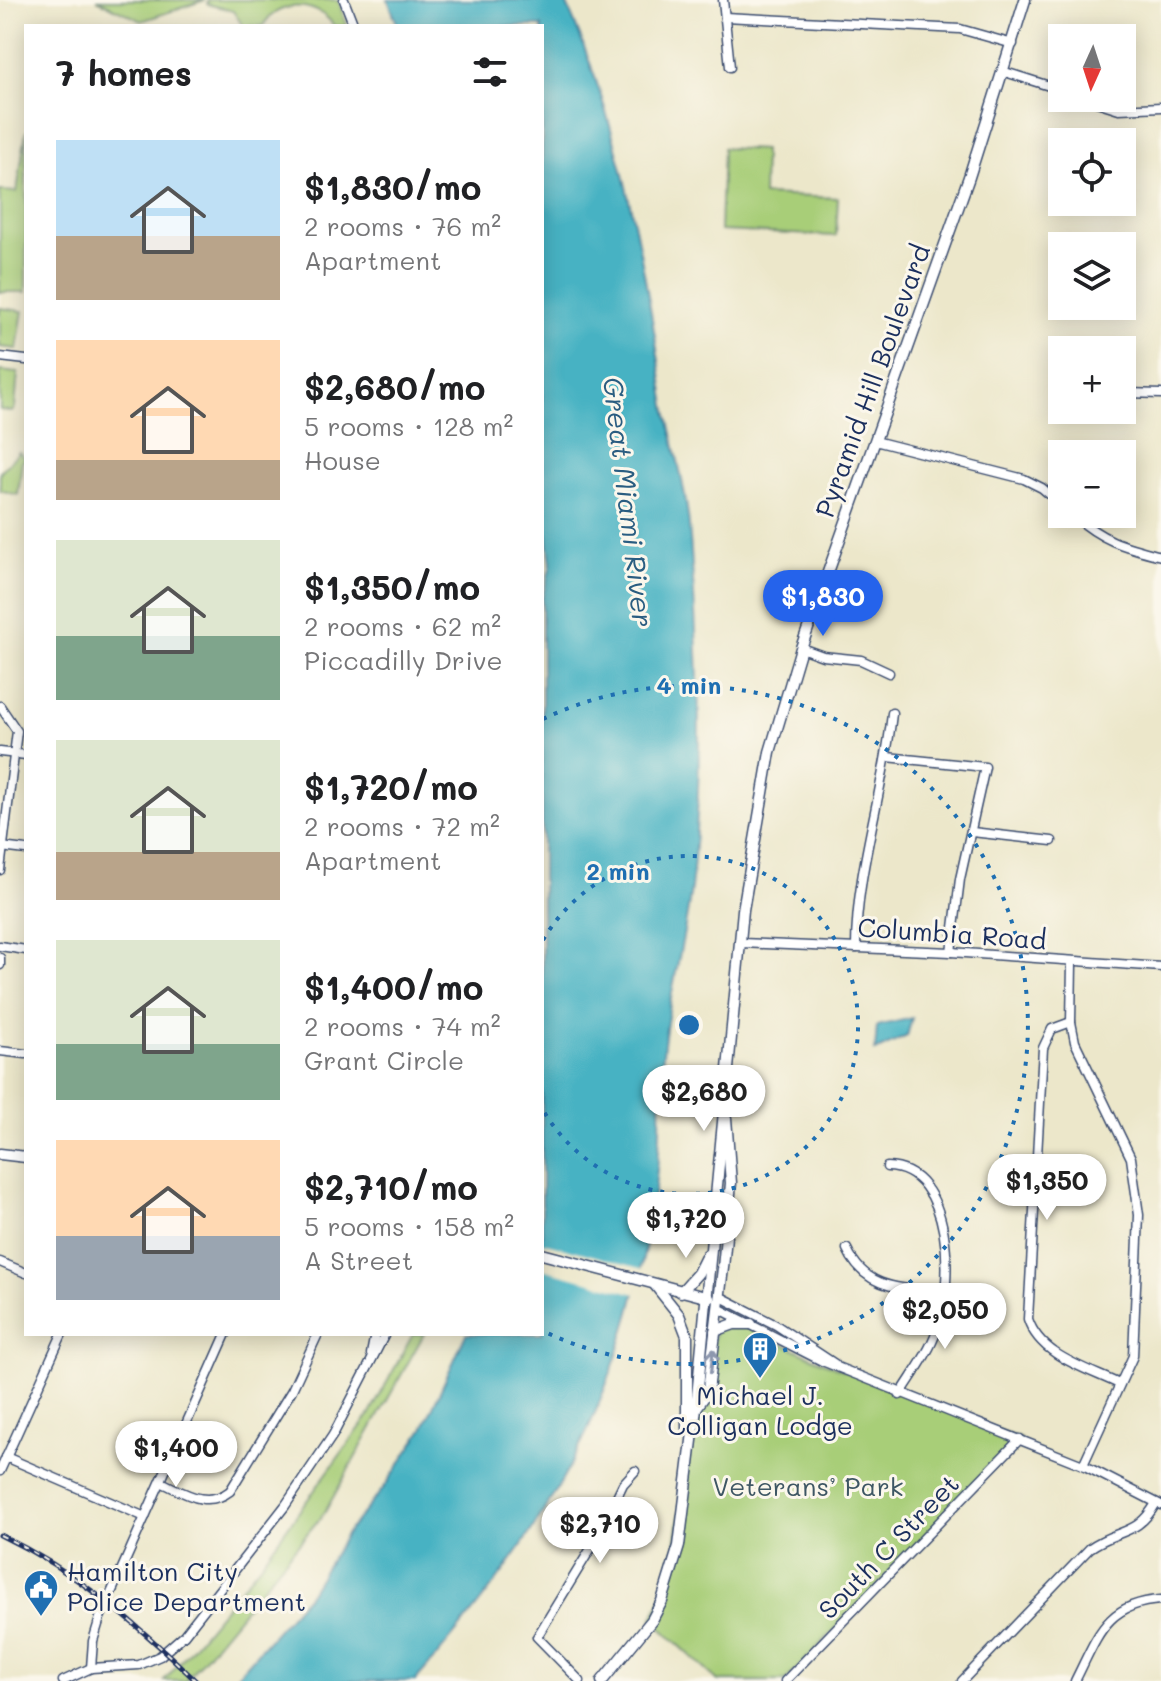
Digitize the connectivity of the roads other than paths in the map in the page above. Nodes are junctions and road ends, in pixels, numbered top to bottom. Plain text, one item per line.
1 (344, 0) edge
2 (723, 0) edge
3 (1025, 0) edge
4 (725, 17) junction
5 (353, 24) edge
6 (1013, 44) junction
7 (730, 67) dead end
8 (1005, 72) junction
9 (1048, 86) edge
10 (1161, 107) edge
11 (1136, 108) edge
12 (0, 357) edge
13 (24, 360) edge
14 (1136, 393) edge
15 (1161, 394) edge
16 (875, 441) junction
17 (1048, 493) edge
18 (1088, 528) edge
19 (1161, 556) edge
20 (801, 648) junction
21 (889, 673) dead end
22 (0, 706) edge
23 (892, 713) dead end
24 (0, 752) edge
25 (15, 754) junction
26 (24, 755) edge
27 (887, 757) junction
28 (972, 832) junction
29 (1052, 841) dead end
30 (1, 847) edge
31 (24, 850) edge
32 (0, 870) edge
33 (741, 943) junction
34 (0, 946) edge
35 (856, 948) junction
36 (24, 950) edge
37 (951, 952) junction
38 (0, 958) edge
39 (1072, 963) junction
40 (0, 965) edge
41 (1161, 967) edge
42 (1071, 1022) junction
43 (0, 1051) edge
44 (24, 1054) edge
45 (725, 1112) junction
46 (0, 1154) edge
47 (24, 1157) edge
48 (887, 1167) dead end
49 (712, 1243) junction
50 (847, 1249) dead end
51 (544, 1255) edge
52 (0, 1262) edge
53 (24, 1272) edge
54 (655, 1285) junction
55 (681, 1292) junction
56 (943, 1292) junction
57 (705, 1299) junction
58 (718, 1302) junction
59 (751, 1324) junction
60 (715, 1331) junction
61 (61, 1336) edge
62 (225, 1336) edge
63 (317, 1336) edge
64 (375, 1336) edge
65 (384, 1336) edge
66 (370, 1363) junction
67 (835, 1365) junction
68 (1119, 1384) junction
69 (900, 1395) junction
70 (696, 1408) junction
71 (1020, 1439) junction
72 (690, 1447) junction
73 (6, 1457) junction
74 (1083, 1465) junction
75 (0, 1471) edge
76 (635, 1471) dead end
77 (161, 1482) junction
78 (1159, 1504) edge
79 (145, 1517) junction
80 (1161, 1600) edge
81 (91, 1668) junction
82 (63, 1681) edge
83 (580, 1681) edge
84 (602, 1681) edge
85 (785, 1681) edge
86 (962, 1681) edge
87 (1075, 1681) edge

1 - 5 street
2 - 4 street
3 - 6 main road, Pyramid Hill Boulevard
4 - 6 street
4 - 7 street
6 - 8 main road, Pyramid Hill Boulevard
8 - 9 street
8 - 16 main road, Pyramid Hill Boulevard
10 - 11 street
12 - 13 street
14 - 15 street
16 - 17 street
16 - 20 main road, Pyramid Hill Boulevard
18 - 19 street
20 - 21 street
20 - 33 main road, Pyramid Hill Boulevard
22 - 25 street
23 - 27 street
24 - 25 street
25 - 26 street
25 - 30 street
27 - 28 street
27 - 35 street
28 - 29 street
28 - 37 street
30 - 31 street
30 - 32 street
33 - 35 street, Columbia Road
33 - 45 main road, Pyramid Hill Boulevard
34 - 36 street
35 - 37 street, Columbia Road
37 - 39 street, Columbia Road
38 - 40 street
39 - 41 street, Columbia Road
39 - 42 street
42 - 68 street
42 - 68 street
43 - 44 street
45 - 49 main road, Pyramid Hill Boulevard
45 - 58 main road, Pyramid Hill Boulevard
46 - 47 main road
48 - 56 street
49 - 55 main road
49 - 57 main road, Pyramid Hill Boulevard
50 - 56 street
51 - 54 main road
52 - 53 street
54 - 55 main road
54 - 72 main road
55 - 57 main road
56 - 69 street
57 - 58 main road
57 - 70 main road, Pyramid Hill Boulevard
58 - 59 street
58 - 60 main road, Pyramid Hill Boulevard
58 - 67 street
59 - 60 main road
59 - 67 street
70 -> 60 main road, Pyramid Hill Boulevard
61 - 73 street
62 - 77 street
63 - 77 street
64 - 66 street
65 - 66 street
66 - 81 street
67 - 69 street
68 - 74 street
69 - 71 street
70 - 72 main road
71 - 74 street
71 - 85 street, South C Street
72 - 84 main road
73 - 75 street
73 - 79 street
74 - 78 street
76 - 83 street
77 - 79 street
78 - 86 street
79 - 81 street
80 - 87 street
81 - 82 street

